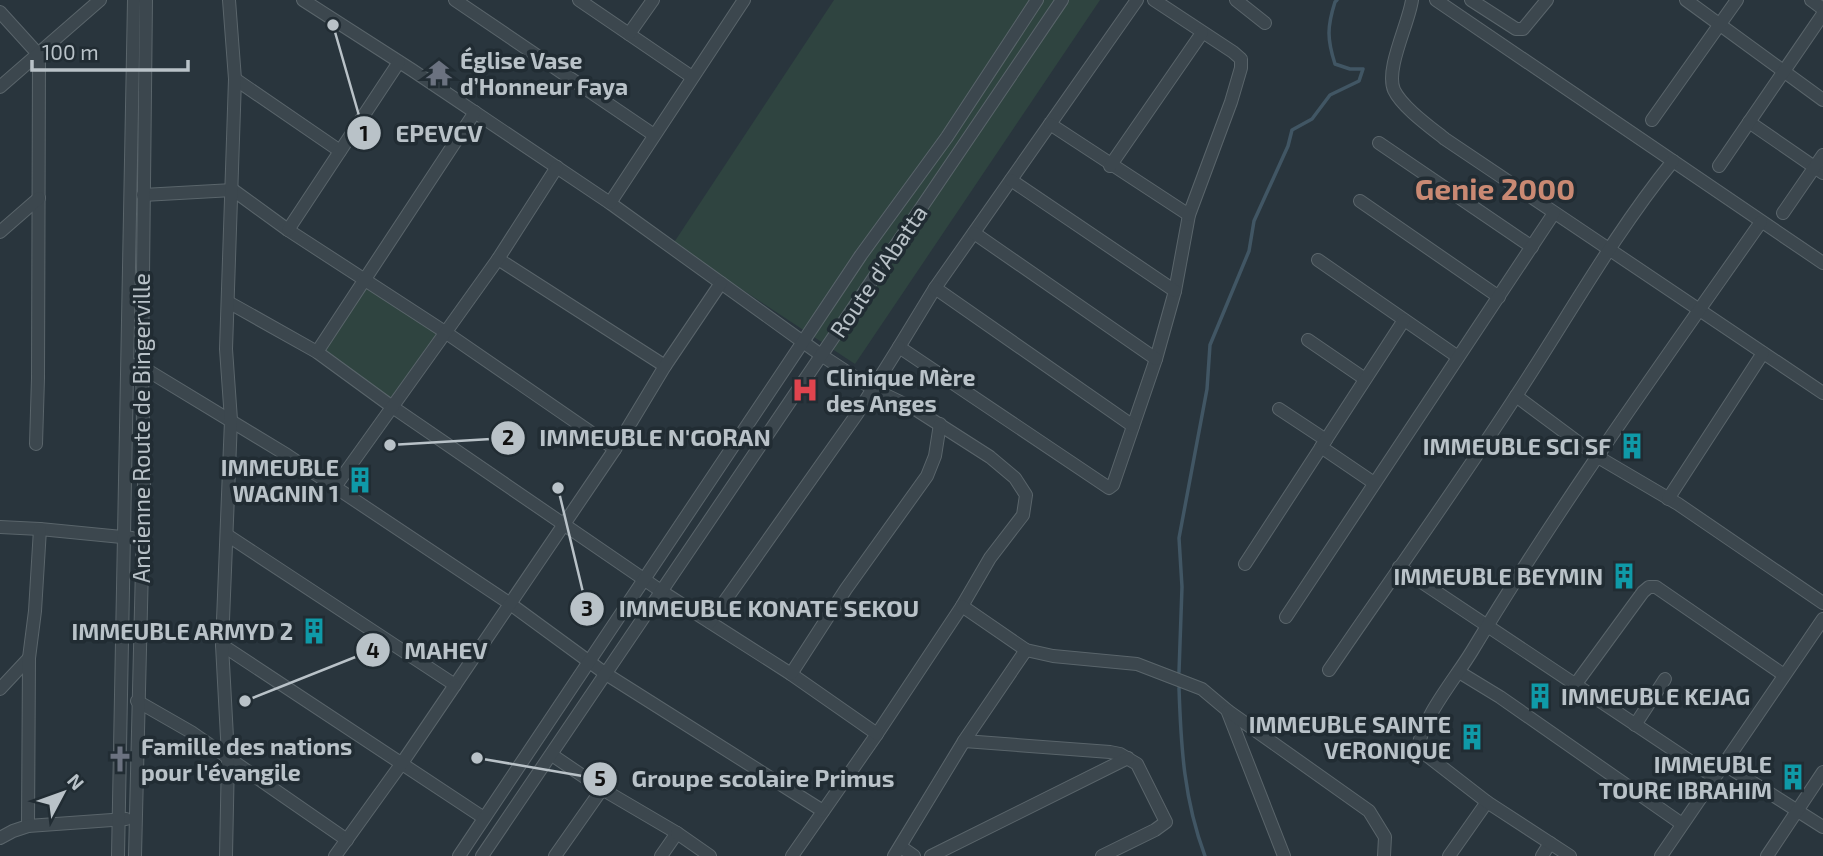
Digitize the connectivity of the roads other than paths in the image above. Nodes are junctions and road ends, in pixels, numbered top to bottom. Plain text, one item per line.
1 (100, 0) edge
2 (134, 0) edge
3 (146, 0) edge
4 (229, 0) edge
5 (303, 0) edge
6 (579, 0) edge
7 (653, 0) edge
8 (744, 0) edge
9 (1037, 0) edge
10 (1062, 0) edge
11 (1137, 0) edge
12 (1154, 0) edge
13 (1236, 0) edge
14 (1412, 0) edge
15 (1436, 0) edge
16 (1471, 0) edge
17 (1547, 0) edge
18 (1686, 0) edge
19 (1737, 0) edge
20 (1811, 0) edge
21 (461, 2) edge
22 (1456, 5) edge
23 (1823, 11) edge
24 (0, 12) edge
25 (1265, 23) dead end
26 (1720, 25) junction
27 (1202, 33) junction
28 (629, 34) junction
29 (39, 55) junction
30 (399, 62) junction
31 (1784, 72) junction
32 (692, 78) junction
33 (235, 79) junction
34 (0, 87) edge
35 (1823, 100) edge
36 (475, 112) junction
37 (1653, 120) dead end
38 (1749, 122) junction
39 (1050, 124) junction
40 (654, 135) junction
41 (1378, 143) dead end
42 (340, 151) junction
43 (1823, 155) edge
44 (1673, 161) junction
45 (1110, 166) junction
46 (1719, 166) dead end
47 (557, 167) junction
48 (1819, 170) edge
49 (1011, 180) junction
50 (233, 190) junction
51 (143, 195) junction
52 (39, 198) junction
53 (1360, 201) dead end
54 (610, 203) junction
55 (1554, 213) junction
56 (1783, 213) dead end
57 (1189, 215) junction
58 (1761, 222) junction
59 (288, 230) junction
60 (0, 232) edge
61 (974, 233) junction
62 (1532, 247) junction
63 (1608, 249) junction
64 (498, 258) junction
65 (1318, 260) dead end
66 (1823, 263) edge
67 (365, 279) junction
68 (721, 283) junction
69 (935, 288) junction
70 (1175, 291) junction
71 (1499, 297) junction
72 (228, 302) junction
73 (1698, 311) junction
74 (1404, 320) junction
75 (445, 332) junction
76 (1308, 340) dead end
77 (803, 342) junction
78 (899, 346) junction
79 (317, 352) junction
80 (1763, 353) junction
81 (821, 355) junction
82 (1458, 357) junction
83 (128, 359) junction
84 (1156, 359) junction
85 (142, 366) junction
86 (665, 366) junction
87 (1365, 379) junction
88 (873, 389) junction
89 (1823, 393) edge
90 (1516, 397) junction
91 (391, 406) junction
92 (1279, 409) dead end
93 (231, 420) junction
94 (940, 424) junction
95 (1133, 426) junction
96 (36, 444) dead end
97 (1323, 444) junction
98 (615, 449) junction
99 (1598, 457) junction
100 (1374, 483) junction
101 (335, 487) junction
102 (1668, 499) junction
103 (564, 524) junction
104 (0, 527) edge
105 (40, 528) junction
106 (227, 535) junction
107 (125, 538) junction
108 (141, 540) junction
109 (1245, 564) dead end
110 (1399, 567) junction
111 (645, 580) junction
112 (661, 591) junction
113 (509, 603) junction
114 (1823, 603) edge
115 (962, 606) junction
116 (1286, 617) dead end
117 (1823, 619) edge
118 (710, 622) junction
119 (1488, 625) junction
120 (1817, 638) edge
121 (222, 645) junction
122 (1026, 650) junction
123 (29, 658) junction
124 (587, 662) junction
125 (1329, 670) dead end
126 (1460, 672) junction
127 (606, 674) junction
128 (791, 674) junction
129 (1784, 675) junction
130 (1665, 679) dead end
131 (454, 685) junction
132 (1576, 685) junction
133 (0, 689) edge
134 (137, 701) junction
135 (1227, 710) junction
136 (1635, 724) junction
137 (877, 734) junction
138 (964, 741) junction
139 (552, 755) junction
140 (228, 757) junction
141 (1128, 758) junction
142 (402, 763) junction
143 (1723, 763) junction
144 (1823, 772) edge
145 (1714, 777) junction
146 (602, 789) junction
147 (1487, 802) junction
148 (1797, 809) junction
149 (823, 811) junction
150 (119, 818) junction
151 (484, 818) junction
152 (137, 819) junction
153 (1682, 824) junction
154 (28, 826) junction
155 (1823, 827) edge
156 (677, 833) junction
157 (0, 838) edge
158 (347, 840) junction
159 (1550, 843) junction
160 (897, 851) edge
161 (118, 856) edge
162 (135, 856) edge
163 (226, 856) edge
164 (335, 856) edge
165 (459, 856) edge
166 (482, 856) edge
167 (555, 856) edge
168 (661, 856) edge
169 (710, 856) edge
170 (792, 856) edge
171 (914, 856) edge
172 (931, 856) edge
173 (1102, 856) edge
174 (1284, 856) edge
175 (1384, 856) edge
176 (1449, 856) edge
177 (1542, 856) edge
178 (1570, 856) edge
179 (1661, 856) edge
180 (1767, 856) edge

1 - 29 street
2 - 83 street, Ancienne Route de Bingerville
3 - 51 street, Ancienne Route de Bingerville
4 - 33 street
5 - 30 street
6 - 28 street
7 - 28 street
8 - 32 street
9 - 77 street, Route d'Abatta
10 - 81 street, Route d'Abatta
11 - 39 street
12 - 27 street
13 - 25 street
14 - 55 street
15 - 22 street
16 - 17 street
18 - 26 street
19 - 26 street
20 - 23 street
21 - 40 street
22 - 44 street
23 - 31 street
24 - 29 street
26 - 31 street
26 - 37 street
27 - 45 street
27 - 57 street
28 - 32 street
29 - 34 street
29 - 52 street
30 - 36 street
30 - 42 street
31 - 35 street
31 - 38 street
32 - 40 street
33 - 42 street
33 - 50 street
36 - 47 street
36 - 67 street
38 - 46 street
38 - 48 street
39 - 45 street
39 - 49 street
40 - 54 street
41 - 62 street
42 - 59 street
43 - 48 street
44 - 58 street
44 - 63 street
45 - 57 street
47 - 54 street
47 - 64 street
48 - 56 street
49 - 61 street
49 - 70 street
50 - 51 street
50 - 59 street
50 - 72 street
51 - 85 street, Ancienne Route de Bingerville
52 - 60 street
52 - 96 street
53 - 71 street
54 - 68 street
55 - 62 street
55 - 63 street
57 - 70 street
58 - 66 street
58 - 73 street
59 - 67 street
61 - 69 street
61 - 84 street
62 - 71 street
63 - 73 street
63 - 90 street
64 - 75 street
64 - 86 street
65 - 74 street
67 - 75 street
67 - 79 street
68 - 77 street
68 - 86 street
69 - 78 street
69 - 95 street
70 - 84 street
71 - 82 street
72 - 79 street
72 - 93 street
73 - 80 street
73 - 99 street
74 - 82 street
74 - 87 street
75 - 91 street
75 - 98 street
76 - 87 street
77 - 81 street
77 - 111 street, Route d'Abatta
78 - 88 street
78 - 95 street
79 - 91 street
80 - 89 street
80 - 102 street
81 - 88 street
81 - 112 street, Route d'Abatta
82 - 100 street
83 - 85 street
83 - 107 street, Ancienne Route de Bingerville
84 - 95 street
85 - 93 street
85 - 108 street, Ancienne Route de Bingerville
86 - 98 street
87 - 97 street
88 - 94 street
88 - 118 street
90 - 99 street
90 - 110 street
91 - 101 street
91 - 103 street
92 - 97 street
93 - 101 street
93 - 106 street
94 - 115 street
94 - 128 street
97 - 100 street
97 - 109 street
98 - 103 street
99 - 102 street
99 - 119 street
100 - 116 street
101 - 113 street
102 - 114 street
103 - 111 street
103 - 113 street
104 - 105 street
105 - 107 street
105 - 123 street
106 - 121 street
106 - 131 street
107 - 108 street
107 - 150 street, Ancienne Route de Bingerville
108 - 134 street, Ancienne Route de Bingerville
110 - 119 street
110 - 125 street
111 - 112 street
111 - 124 street, Route d'Abatta
112 - 118 street
112 - 127 street, Route d'Abatta
113 - 124 street
113 - 131 street
115 - 122 street
115 - 137 street
117 - 120 street
118 - 128 street
119 - 126 street
119 - 132 street
120 - 129 street
121 - 140 street
121 - 142 street
122 - 135 street
122 - 138 street
123 - 133 street
123 - 154 street
124 - 127 street
124 - 151 street, Route d'Abatta
126 - 147 street
126 - 153 street
127 - 139 street, Route d'Abatta
127 - 149 street
128 - 137 street
129 - 132 street
129 - 143 street
130 - 136 street
131 - 142 street
132 - 136 street
134 - 140 street
134 - 152 street, Ancienne Route de Bingerville
135 - 174 street
135 - 175 street
136 - 145 street
137 - 149 street
138 - 141 street
138 - 160 street
139 - 146 street
139 - 166 street, Route d'Abatta
140 - 158 street
140 - 163 street
141 - 172 street
141 - 173 street
142 - 151 street
142 - 158 street
143 - 145 street
143 - 148 street
144 - 148 street
145 - 153 street
146 - 156 street
146 - 167 street
147 - 159 street
147 - 176 street
148 - 155 street
148 - 180 street
149 - 170 street
150 - 152 street
150 - 154 street
150 - 161 street, Ancienne Route de Bingerville
151 - 165 street, Route d'Abatta
152 - 162 street, Ancienne Route de Bingerville
153 - 179 street
154 - 157 street
156 - 168 street
156 - 169 street
158 - 164 street
159 - 177 street
159 - 178 street
160 - 171 street

